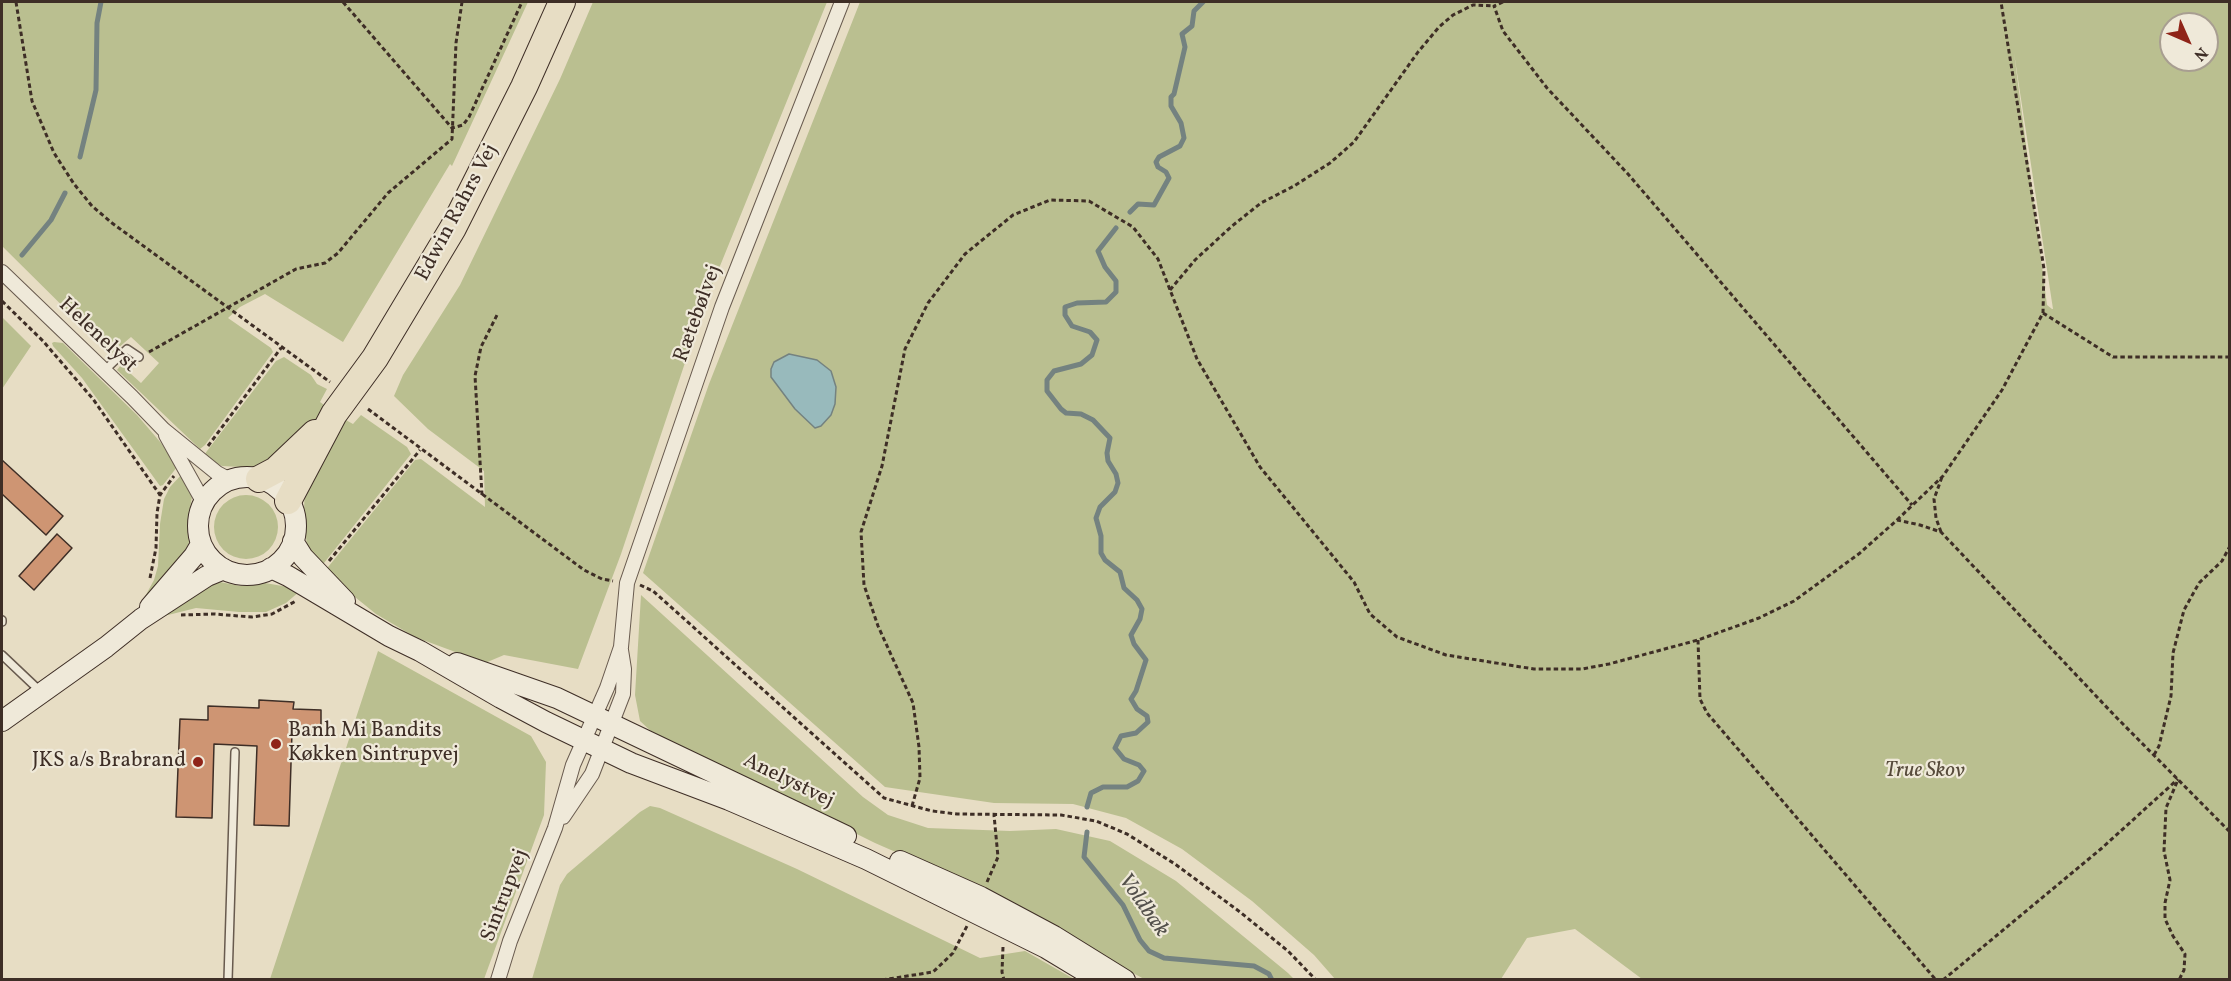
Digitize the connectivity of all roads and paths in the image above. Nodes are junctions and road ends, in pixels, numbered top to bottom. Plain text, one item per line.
1 (16, 2) edge
2 (343, 2) edge
3 (462, 2) edge
4 (522, 2) edge
5 (562, 2) edge
6 (842, 2) edge
7 (1503, 2) edge
8 (2001, 2) edge
9 (1494, 6) junction
10 (452, 128) junction
11 (2, 272) edge
12 (1170, 290) junction
13 (2, 301) edge
14 (228, 308) junction
15 (498, 313) dead end
16 (2043, 313) junction
17 (281, 348) junction
18 (139, 357) joint
19 (2229, 357) edge
20 (104, 371) junction
21 (330, 382) dead end
22 (368, 409) dead end
23 (334, 414) junction
24 (164, 430) junction
25 (420, 449) junction
26 (198, 456) junction
27 (185, 468) junction
28 (1943, 476) junction
29 (259, 479) junction
30 (230, 480) junction
31 (160, 495) junction
32 (482, 495) junction
33 (288, 501) junction
34 (204, 502) junction
35 (1912, 505) junction
36 (1898, 520) junction
37 (1941, 532) junction
38 (294, 541) junction
39 (201, 544) junction
40 (2229, 546) edge
41 (271, 568) junction
42 (224, 569) junction
43 (313, 581) junction
44 (149, 582) dead end
45 (627, 582) junction
46 (179, 616) dead end
47 (141, 619) junction
48 (1698, 640) junction
49 (420, 651) junction
50 (2, 656) edge
51 (42, 693) junction
52 (603, 719) junction
53 (2, 721) edge
54 (593, 744) junction
55 (235, 752) dead end
56 (2154, 755) junction
57 (2178, 779) junction
58 (912, 806) junction
59 (994, 815) junction
60 (555, 828) junction
61 (2229, 832) edge
62 (978, 904) junction
63 (228, 980) edge
64 (498, 980) edge
65 (882, 980) edge
66 (1099, 980) edge
67 (1125, 980) edge
68 (1316, 980) edge
69 (1936, 980) edge
70 (1943, 980) edge
71 (2180, 980) edge

1 - 14 path
2 - 10 path
3 - 10 path
4 - 10 path
5 - 23 highway, Edwin Rahrs Vej
6 - 45 street, Rætebølvej
7 - 9 path
8 - 16 path
9 - 12 path
9 - 35 path
10 - 14 path
11 - 20 street, Helenelyst
12 - 48 path
12 - 58 path
13 - 31 path
14 - 17 path
14 - 18 path
15 - 32 path
16 - 19 path
16 - 28 path
17 - 21 path
17 - 26 path
18 - 20 lane
20 - 24 street, Helenelyst
22 - 25 path
23 - 29 highway
23 - 33 highway
24 - 26 street, Helenelyst
24 - 27 street, Helenelyst
25 - 32 path
25 - 43 path
26 - 30 street, Helenelyst
27 - 31 path
27 - 34 street, Helenelyst
28 - 35 path
28 - 37 path
29 - 30 street
29 - 33 street
30 - 34 street
31 - 44 path
32 - 45 path
33 - 38 street
34 - 39 street
35 - 36 path
36 - 37 path
36 - 48 path
37 - 56 path
38 - 41 street
38 - 43 street, Anelystvej
39 - 42 street
39 - 47 street
40 - 56 path
41 - 42 street
41 - 43 street, Anelystvej
42 - 47 street
43 - 46 path
43 - 49 street, Anelystvej
45 - 52 street, Rætebølvej
45 - 58 path
47 - 51 street
48 - 69 path
49 - 52 street, Anelystvej
49 - 54 street, Anelystvej
50 - 51 lane
51 - 53 street
52 - 54 street, Sintrupvej
52 - 62 street, Anelystvej
54 - 60 street, Sintrupvej
54 - 60 street, Sintrupvej
54 - 62 street, Anelystvej
55 - 63 lane
56 - 57 path
57 - 61 path
57 - 70 path
57 - 71 path
58 - 59 path
59 - 62 path
59 - 68 path
60 - 64 street, Sintrupvej
62 - 65 path
62 - 66 street, Anelystvej
62 - 67 street, Anelystvej

